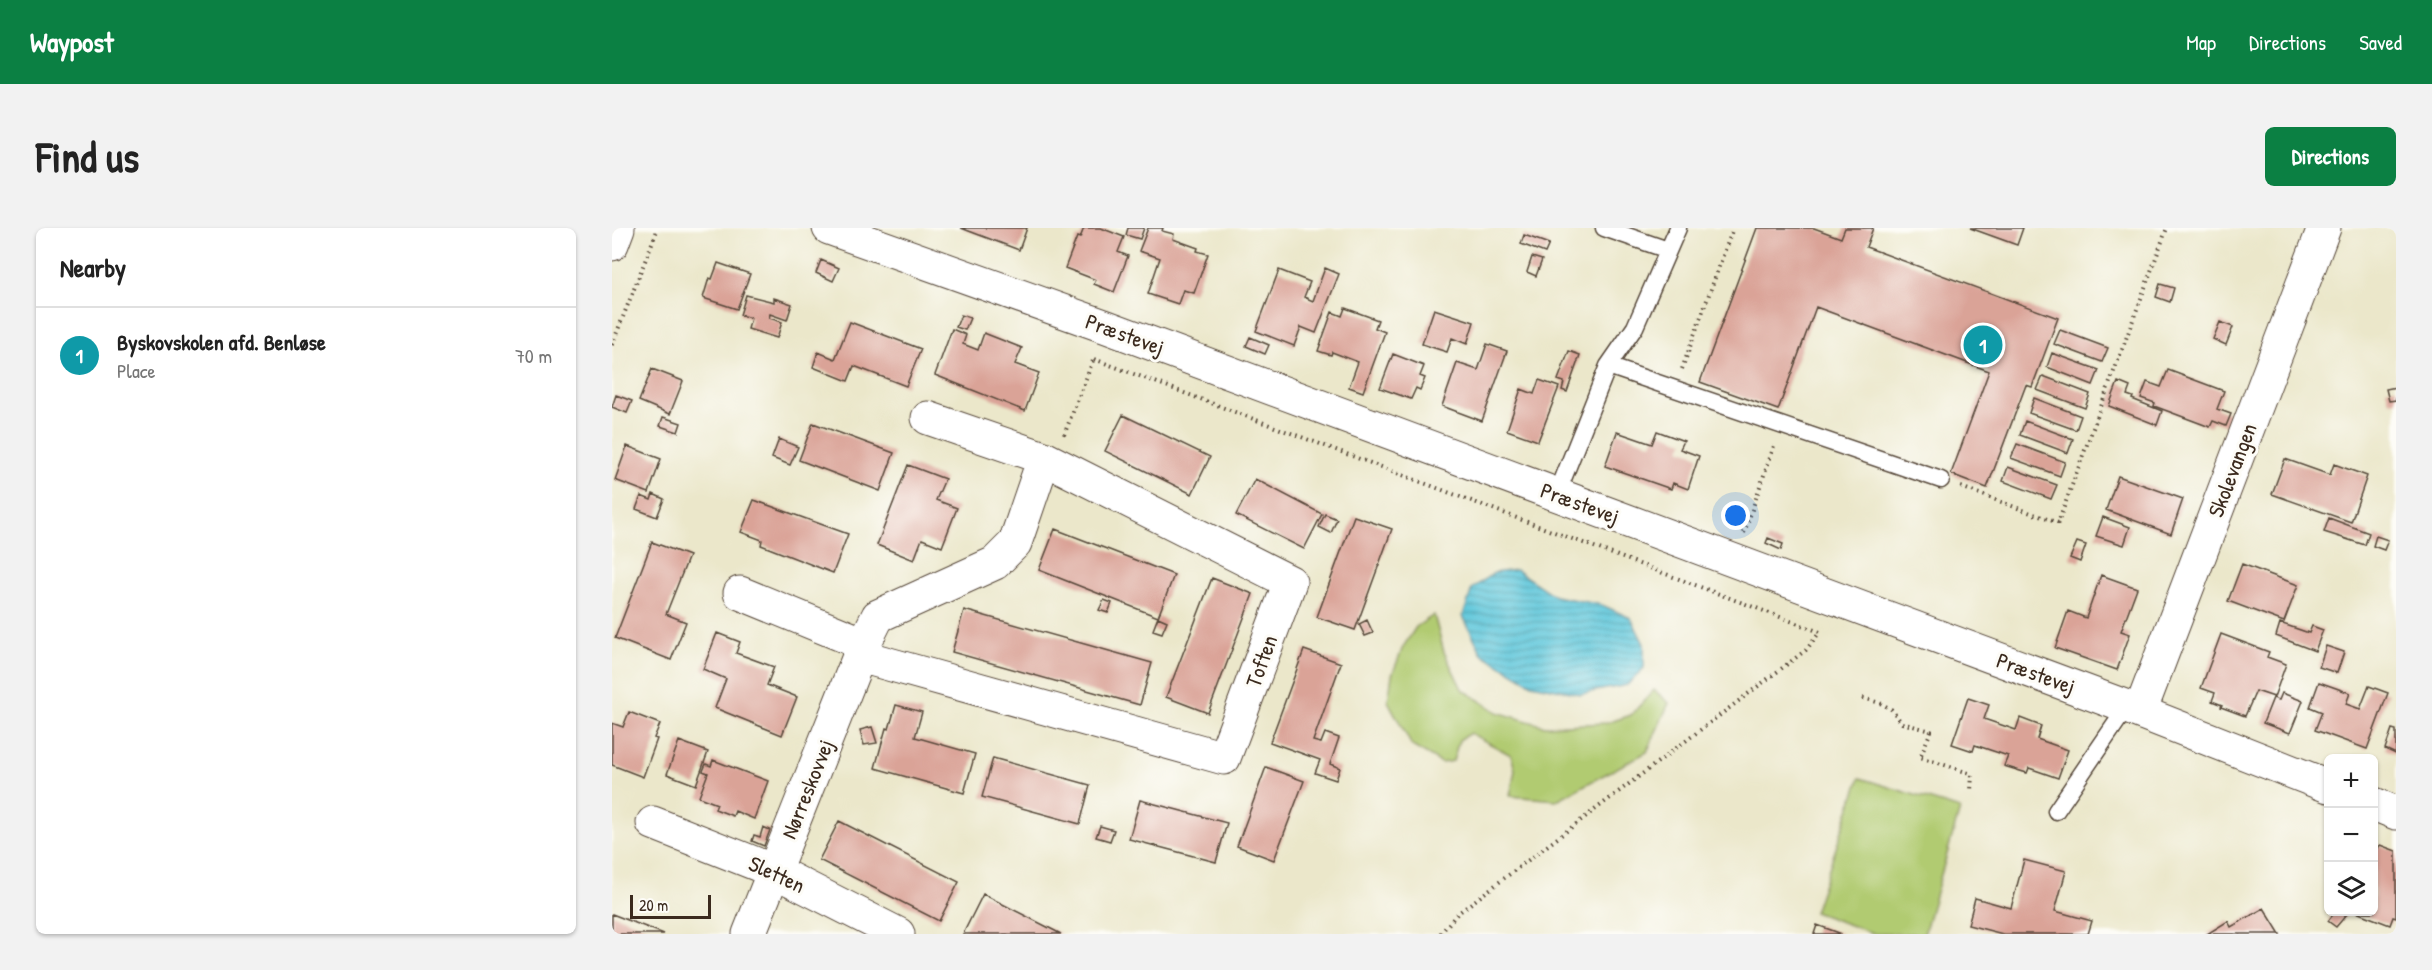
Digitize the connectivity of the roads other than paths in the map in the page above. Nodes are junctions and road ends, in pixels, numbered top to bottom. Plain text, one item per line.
1 (618, 228) edge
2 (829, 228) edge
3 (1604, 228) edge
4 (1678, 228) edge
5 (2324, 228) edge
6 (612, 244) edge
7 (1668, 250) junction
8 (1608, 366) junction
9 (928, 418) dead end
10 (1044, 458) junction
11 (1941, 480) road end
12 (1557, 494) junction
13 (740, 593) dead end
14 (862, 650) junction
15 (2134, 709) junction
16 (2324, 784) edge
17 (2378, 806) edge
18 (2056, 811) dead end
19 (2396, 813) edge
20 (653, 823) dead end
21 (774, 871) junction
22 (749, 934) edge
23 (898, 934) edge

1 - 6 street
2 - 12 street, Præstevej
3 - 7 lane
4 - 7 lane
5 - 15 street, Skolevangen
7 - 8 lane
8 - 11 lane
8 - 12 lane
9 - 10 street, Toften
10 - 14 street, Nørreskovvej
10 - 14 street, Toften
12 - 15 street, Præstevej
13 - 14 street
14 - 21 street, Nørreskovvej
15 - 16 street, Præstevej
15 - 18 lane
17 - 19 street
20 - 21 street, Sletten
21 - 22 street, Nørreskovvej
21 - 23 street, Sletten

